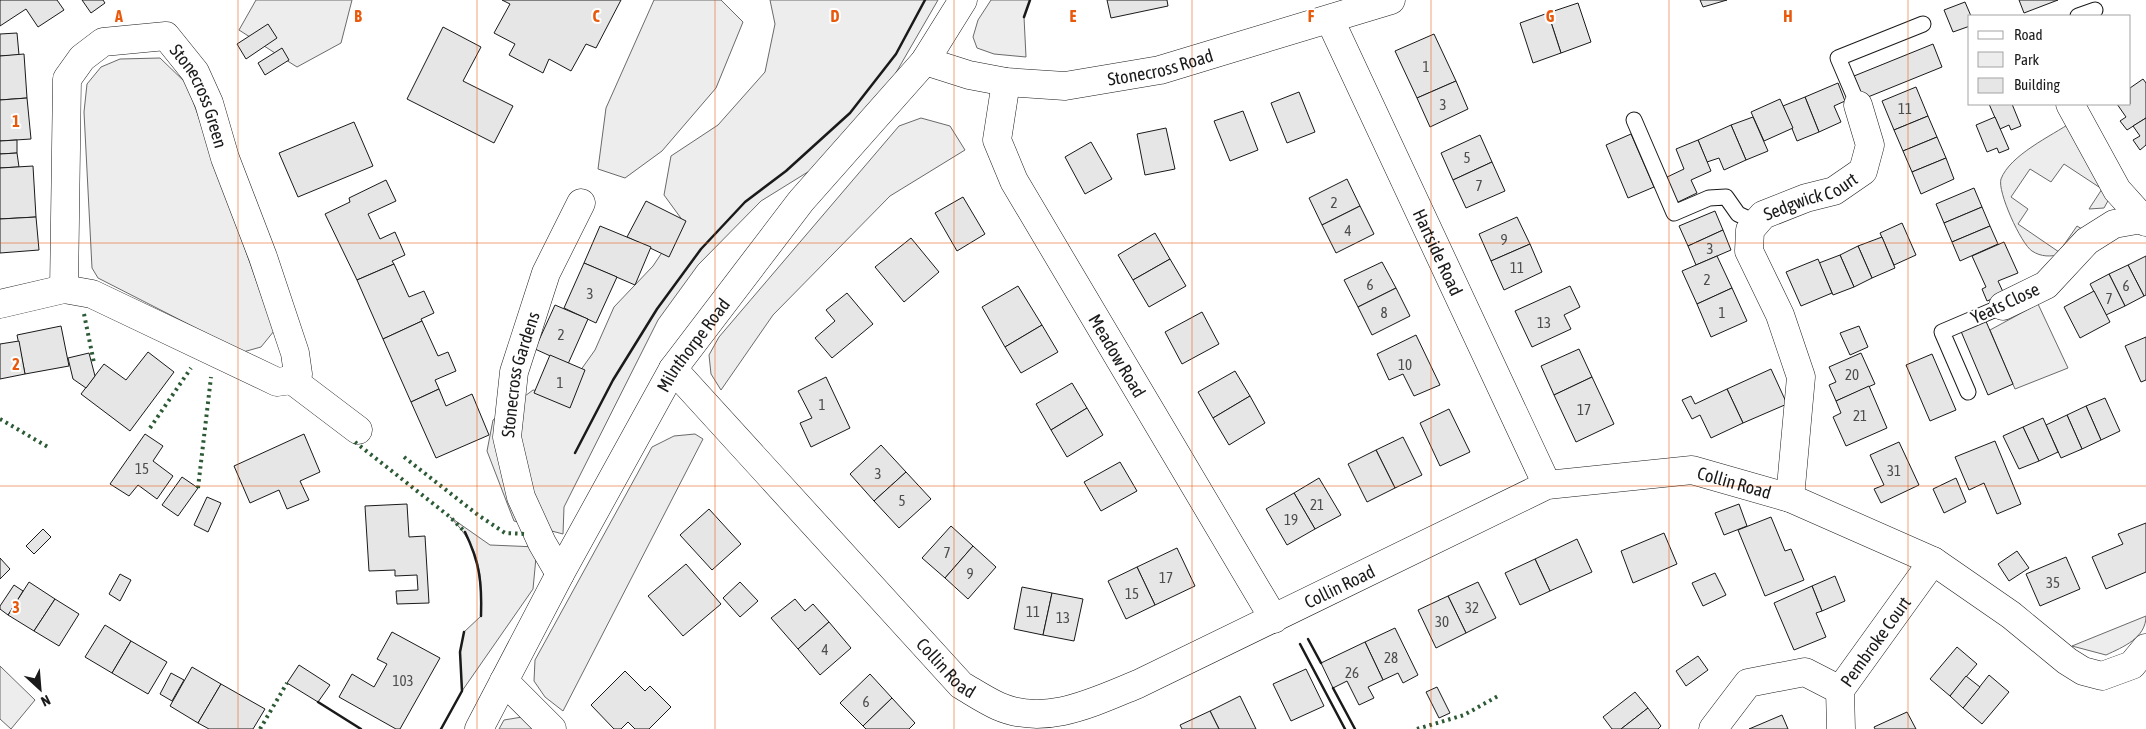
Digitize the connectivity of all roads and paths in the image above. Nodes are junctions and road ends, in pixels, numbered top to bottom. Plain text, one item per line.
1 (963, 0) edge
2 (1391, 0) edge
3 (2095, 10) dead end
4 (2081, 15) edge
5 (1330, 20) junction
6 (1924, 24) dead end
7 (925, 61) junction
8 (1006, 82) junction
9 (1858, 105) joint
10 (2071, 105) edge
11 (1634, 120) dead end
12 (581, 203) dead end
13 (2144, 221) edge
14 (1756, 223) junction
15 (64, 289) junction
16 (0, 304) edge
17 (2002, 306) joint
18 (673, 369) junction
19 (292, 380) junction
20 (1968, 392) dead end
21 (358, 430) dead end
22 (1547, 485) junction
23 (1790, 498) junction
24 (1933, 562) junction
25 (560, 574) junction
26 (1274, 619) junction
27 (2146, 648) edge
28 (504, 681) junction
29 (1840, 690) junction
30 (479, 729) edge
31 (552, 729) edge
32 (1713, 729) edge
33 (1841, 729) edge

1 - 7 main road, Milnthorpe Road
2 - 5 main road, Stonecross Road
3 - 4 lane
5 - 8 main road, Stonecross Road
5 - 22 main road, Hartside Road
6 - 9 lane, Sedgwick Court
7 - 8 main road, Stonecross Road
7 - 18 main road, Milnthorpe Road
8 - 26 main road, Meadow Road
9 - 14 main road, Sedgwick Court
10 - 13 main road, Yeats Close
11 - 14 lane, Sedgwick Court
12 - 25 main road, Stonecross Gardens
13 - 17 main road, Yeats Close
14 - 23 main road, Sedgwick Court
15 - 16 main road
15 - 19 main road
15 - 19 main road, Stonecross Green
17 - 20 lane, Yeats Close
18 - 25 main road, Milnthorpe Road
18 - 26 main road, Collin Road
19 - 21 main road
22 - 23 main road, Collin Road
22 - 26 main road, Collin Road
23 - 24 main road, Collin Road
24 - 27 main road, Collin Road
24 - 29 main road, Pembroke Court
25 - 28 main road, Milnthorpe Road
28 - 30 main road, Milnthorpe Road
28 - 31 main road
29 - 32 main road
29 - 33 main road, Pembroke Court

